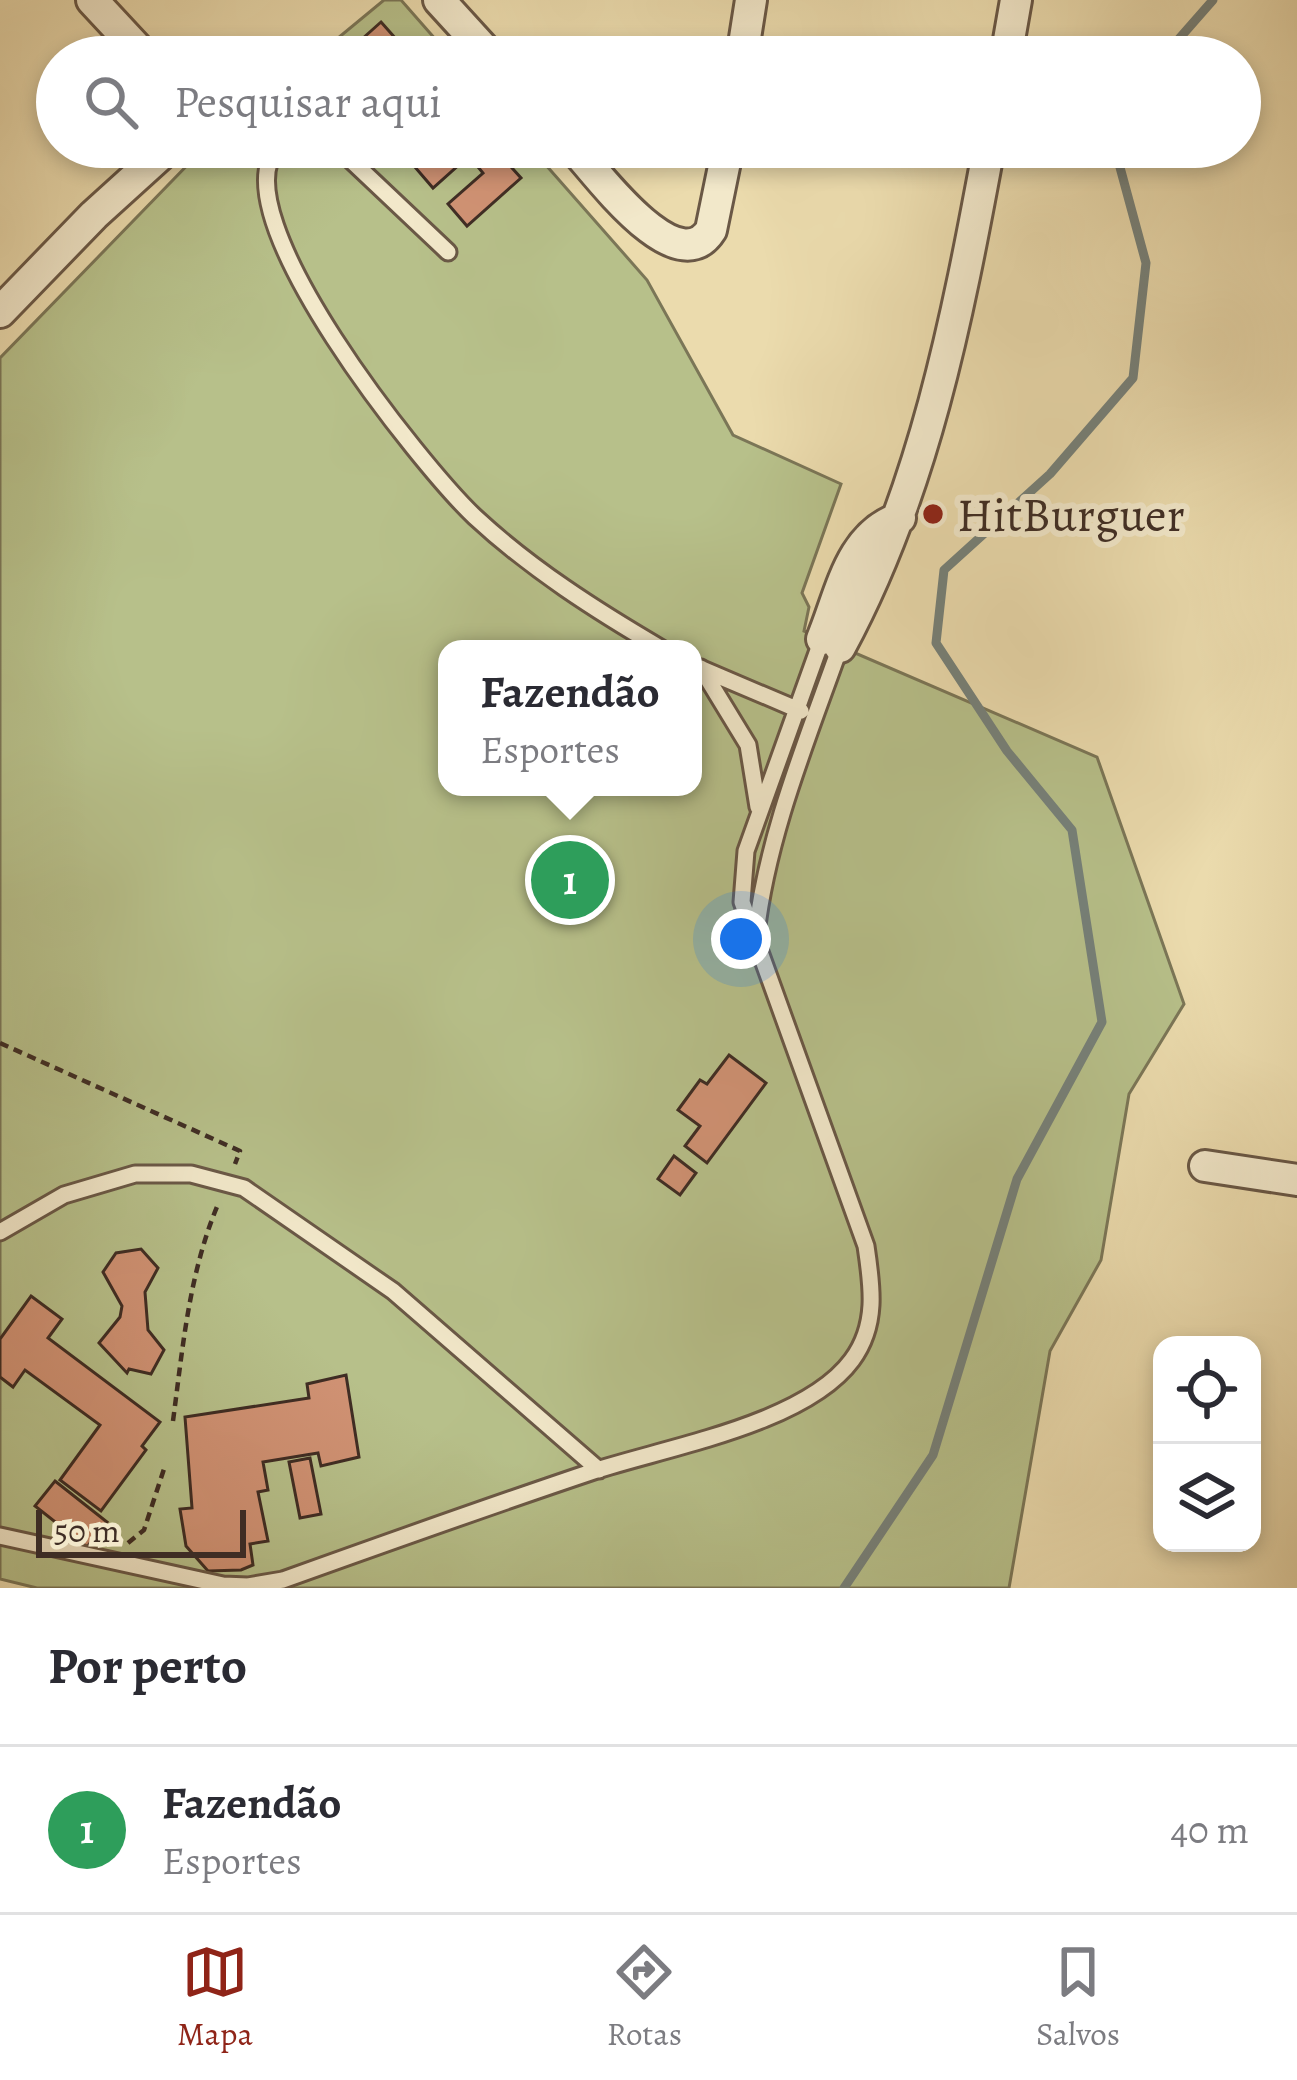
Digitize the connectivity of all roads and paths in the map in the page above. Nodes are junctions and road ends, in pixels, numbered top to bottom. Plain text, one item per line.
1 (92, 0) edge
2 (440, 0) edge
3 (751, 0) edge
4 (1016, 0) edge
5 (125, 36) edge
6 (472, 36) edge
7 (745, 36) edge
8 (1010, 36) edge
9 (146, 168) edge
10 (267, 168) edge
11 (360, 168) edge
12 (593, 168) edge
13 (724, 168) edge
14 (985, 168) edge
15 (448, 252) dead end
16 (0, 311) edge
17 (838, 630) junction
18 (646, 640) edge
19 (702, 668) edge
20 (702, 674) edge
21 (795, 709) junction
22 (815, 717) junction
23 (759, 813) junction
24 (755, 938) junction
25 (1205, 1166) dead end
26 (1297, 1180) edge
27 (0, 1232) edge
28 (164, 1469) dead end
29 (599, 1469) junction
30 (0, 1536) edge
31 (109, 1557) junction

1 - 5 street
2 - 6 street
3 - 7 street
4 - 8 street
9 - 16 street
10 - 18 lane
11 - 15 lane
12 - 13 street
14 - 17 street
17 - 21 lane
17 - 22 lane
19 - 21 lane
20 - 23 lane
21 - 22 lane
21 - 23 lane
22 - 24 lane
23 - 24 lane
24 - 29 lane
25 - 26 street
27 - 29 lane
28 - 31 path
29 - 31 lane
30 - 31 lane

